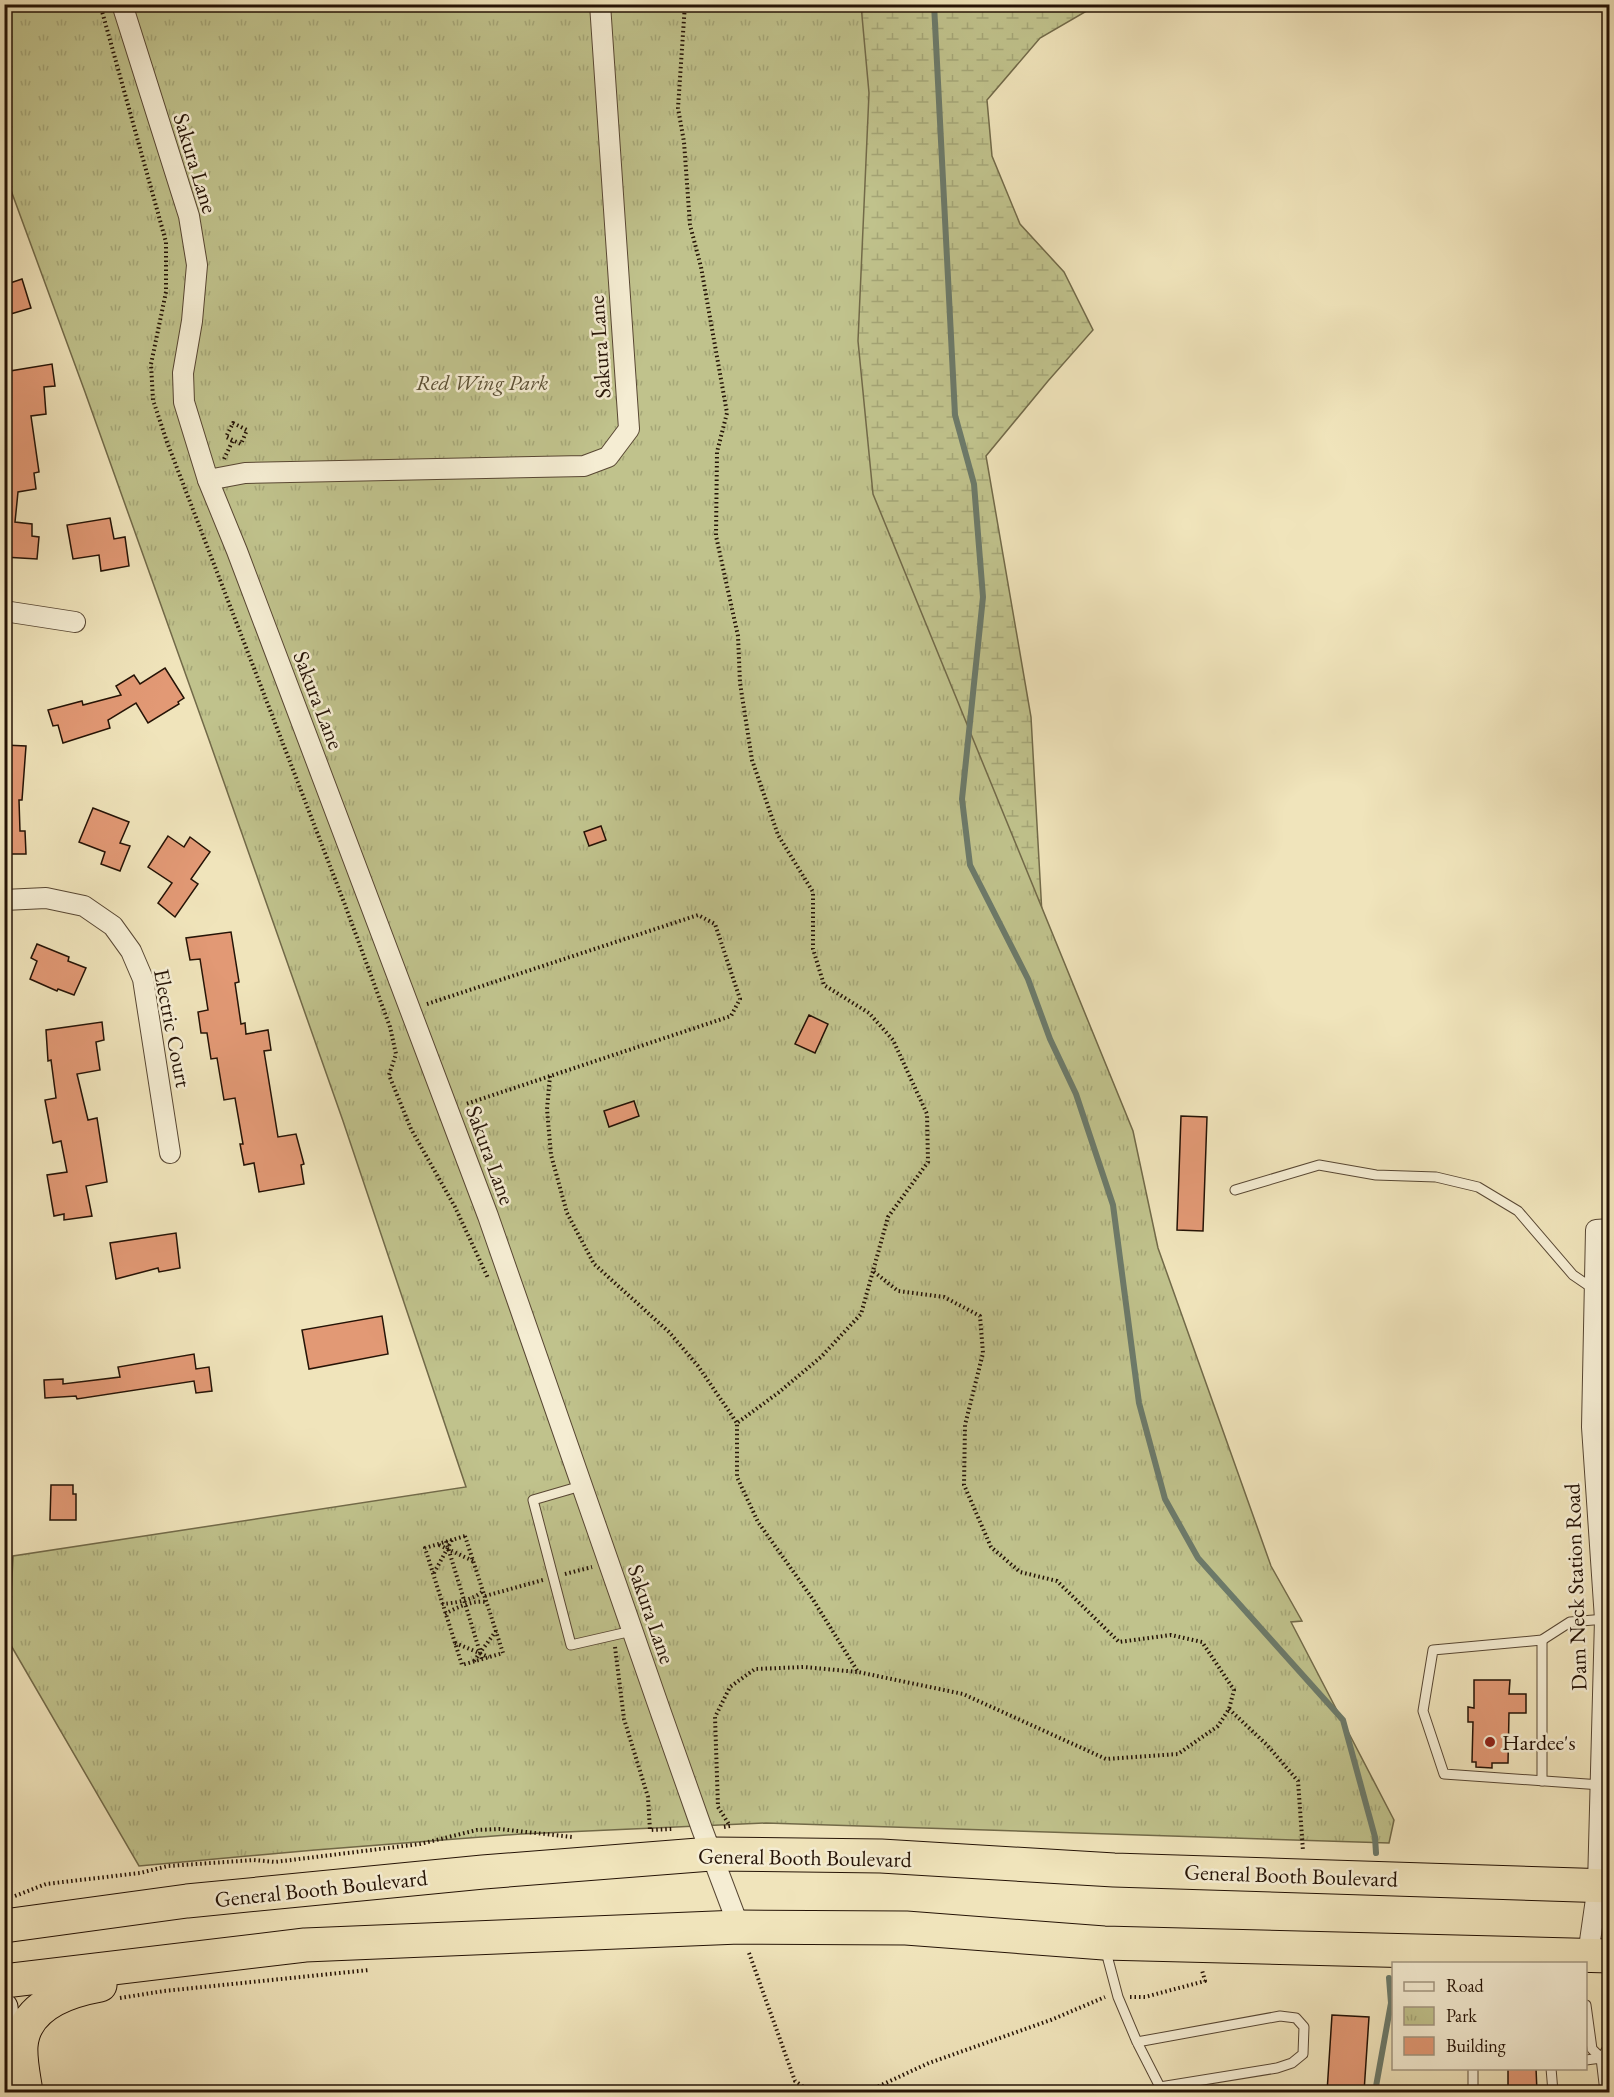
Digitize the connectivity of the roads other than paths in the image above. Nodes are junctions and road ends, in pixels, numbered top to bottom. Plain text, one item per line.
1 (122, 4) edge
2 (600, 4) edge
3 (208, 480) junction
4 (4, 611) edge
5 (75, 622) dead end
6 (4, 900) edge
7 (170, 1153) dead end
8 (1235, 1190) dead end
9 (1610, 1229) edge
10 (1595, 1290) junction
11 (581, 1486) junction
12 (1607, 1619) edge
13 (632, 1631) junction
14 (1542, 1640) junction
15 (1542, 1781) junction
16 (1605, 1786) edge
17 (706, 1841) junction
18 (1604, 1886) edge
19 (4, 1926) edge
20 (743, 1936) junction
21 (1104, 1942) junction
22 (292, 1946) junction
23 (1594, 1960) edge
24 (4, 1981) edge
25 (1610, 2003) edge
26 (4, 2007) edge
27 (1587, 2012) edge
28 (1609, 2014) edge
29 (1137, 2042) junction
30 (1601, 2058) junction
31 (1587, 2060) edge
32 (1473, 2070) edge
33 (1551, 2070) edge
34 (1161, 2090) edge
35 (14, 2092) edge
36 (26, 2092) edge
37 (1473, 2092) edge
38 (1553, 2092) edge
39 (1605, 2092) edge

1 - 3 street, Sakura Lane
2 - 3 street, Sakura Lane
3 - 11 street, Sakura Lane
4 - 5 street
6 - 7 street, Electric Court
8 - 10 lane
9 - 10 street, Dam Neck Station Road
10 - 12 street, Dam Neck Station Road
11 - 13 street, Sakura Lane
11 - 13 lane
12 - 14 lane
12 - 16 street, Dam Neck Station Road
13 - 17 street, Sakura Lane
14 - 15 lane
14 - 15 lane
15 - 16 lane
16 - 18 street, Dam Neck Station Road
17 - 18 highway, General Booth Boulevard
17 - 19 highway, General Booth Boulevard
17 - 20 street, Sakura Lane
18 - 23 street, Dam Neck Station Road
20 - 21 highway
20 - 22 highway
21 - 23 highway
21 - 29 lane
22 - 24 highway
22 - 36 highway
25 - 28 lane
26 - 35 main road
27 - 30 lane
28 - 30 lane
29 - 34 lane
29 - 34 lane
30 - 31 lane
30 - 39 lane
32 - 37 lane
33 - 38 lane

